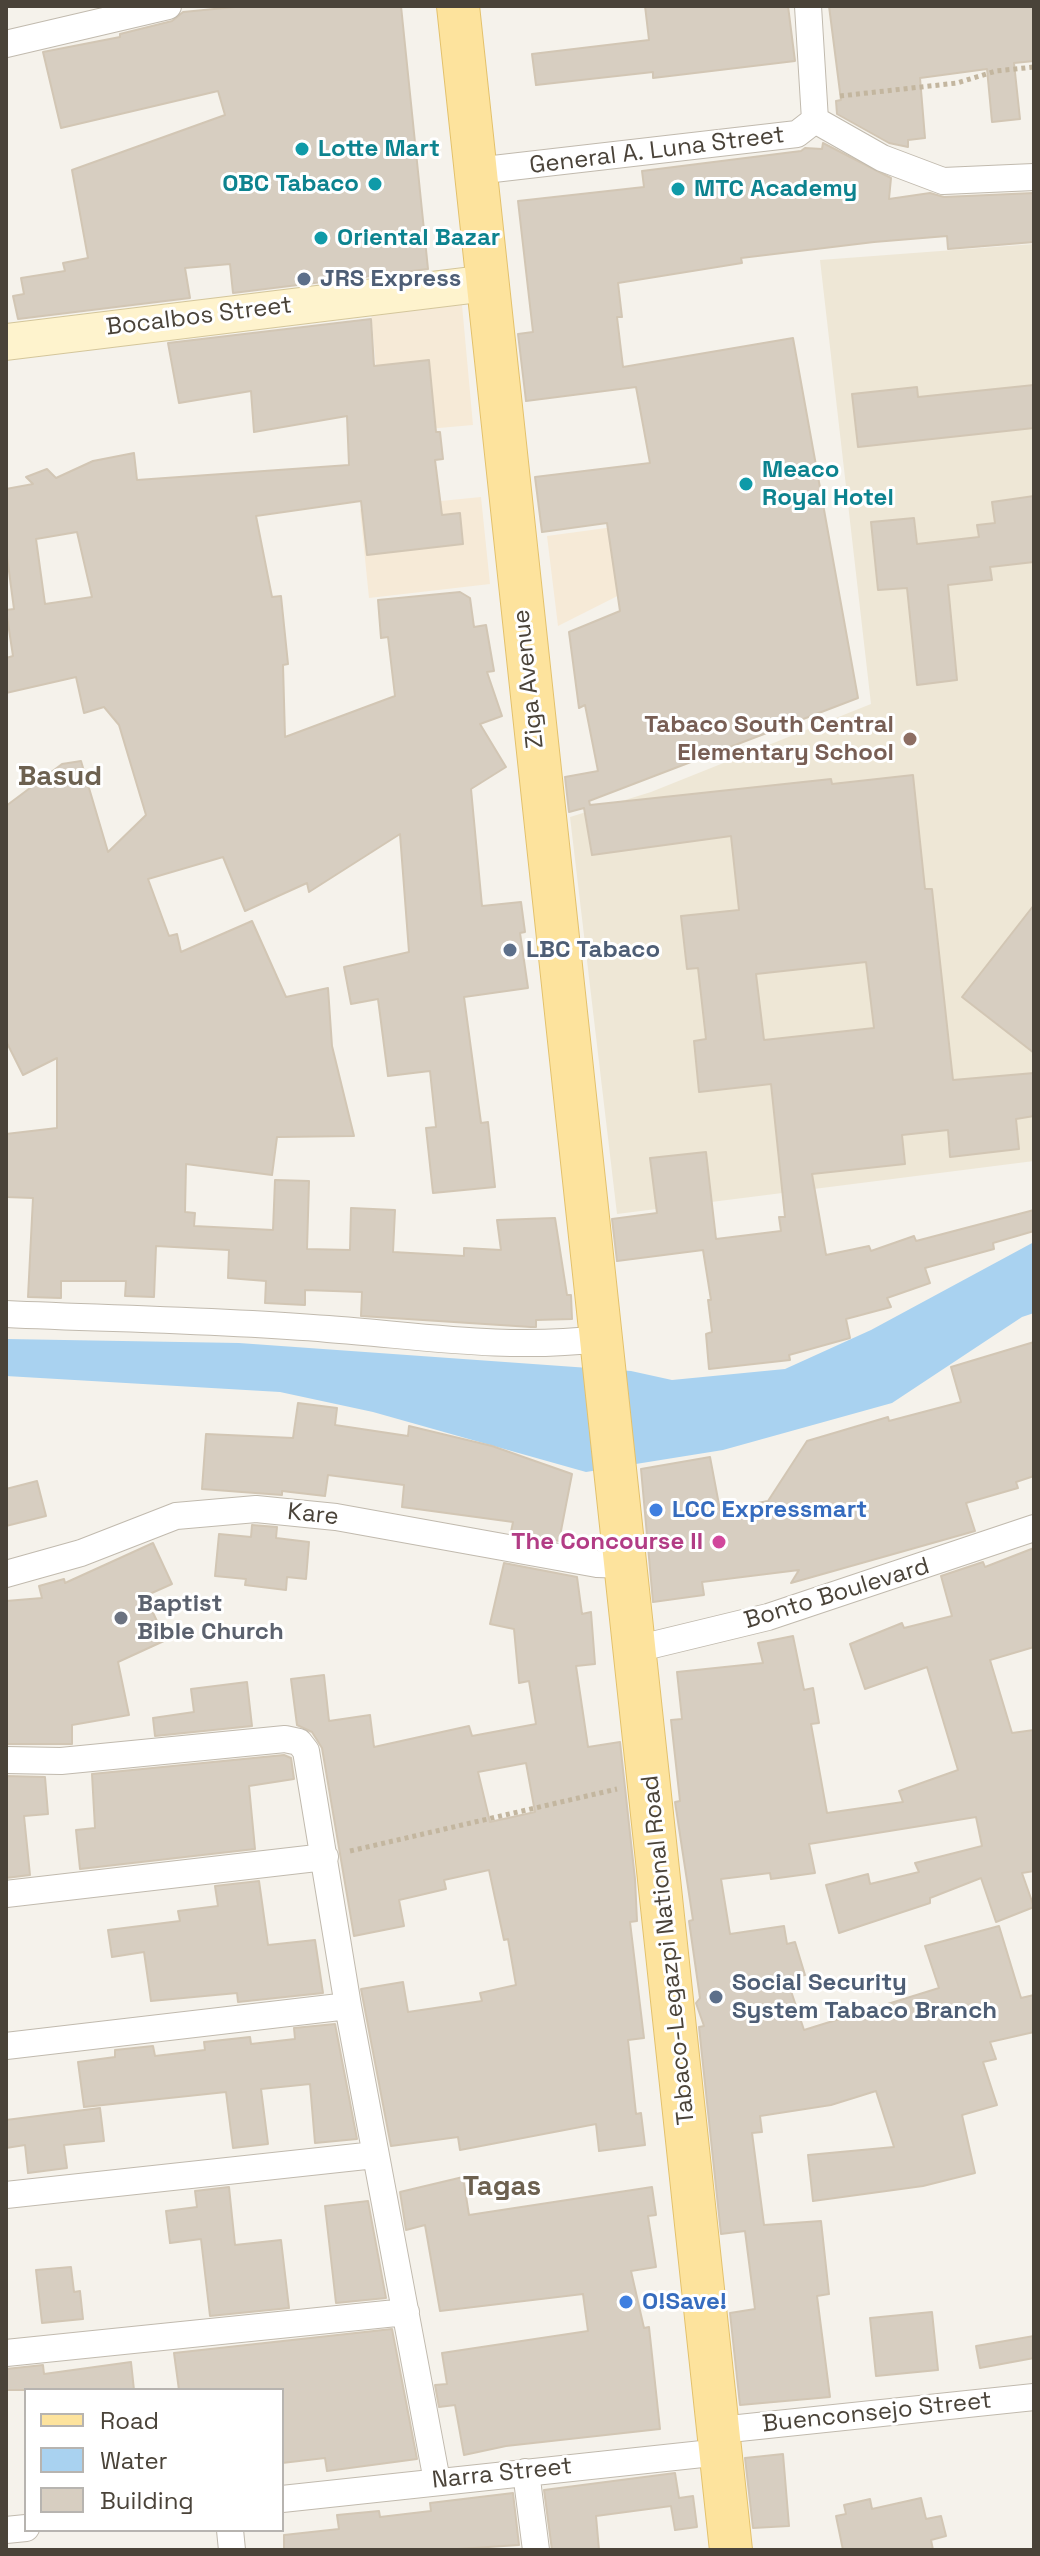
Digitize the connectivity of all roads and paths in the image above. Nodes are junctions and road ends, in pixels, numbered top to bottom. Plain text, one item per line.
1 (168, 6) edge
2 (458, 6) edge
3 (808, 6) edge
4 (6, 44) edge
5 (1034, 67) edge
6 (815, 109) junction
7 (476, 171) junction
8 (1034, 177) edge
9 (488, 283) junction
10 (6, 342) edge
11 (6, 1314) edge
12 (600, 1345) junction
13 (1034, 1528) edge
14 (626, 1565) junction
15 (6, 1574) edge
16 (636, 1649) junction
17 (6, 1760) edge
18 (650, 1782) junction
19 (325, 1857) junction
20 (6, 1894) edge
21 (348, 2006) junction
22 (6, 2046) edge
23 (375, 2155) junction
24 (6, 2195) edge
25 (406, 2312) junction
26 (6, 2353) edge
27 (1034, 2397) edge
28 (721, 2441) junction
29 (526, 2472) junction
30 (437, 2481) junction
31 (284, 2499) edge
32 (536, 2550) edge
33 (731, 2550) edge

1 - 4 street
2 - 7 main road, Ziga Avenue
3 - 6 street
5 - 6 path
6 - 7 street, General A. Luna Street
6 - 8 street
7 - 9 main road, Ziga Avenue
9 - 10 street, Bocalbos Street
9 - 12 main road, Ziga Avenue
11 - 12 street
12 - 14 main road, Tabaco-Legazpi National Road
13 - 16 street, Bonto Boulevard
14 - 15 street, Kare
14 - 16 main road, Tabaco-Legazpi National Road
16 - 18 main road, Tabaco-Legazpi National Road
17 - 19 street
18 - 19 path
18 - 28 main road, Tabaco-Legazpi National Road
19 - 20 street
19 - 21 street
21 - 22 street
21 - 23 street
23 - 24 street
23 - 25 street
25 - 26 street
25 - 30 street
27 - 28 street, Buenconsejo Street
28 - 29 street, Narra Street
28 - 33 main road, Tabaco-Legazpi National Road
29 - 30 street, Narra Street
29 - 32 street
30 - 31 street, Narra Street

